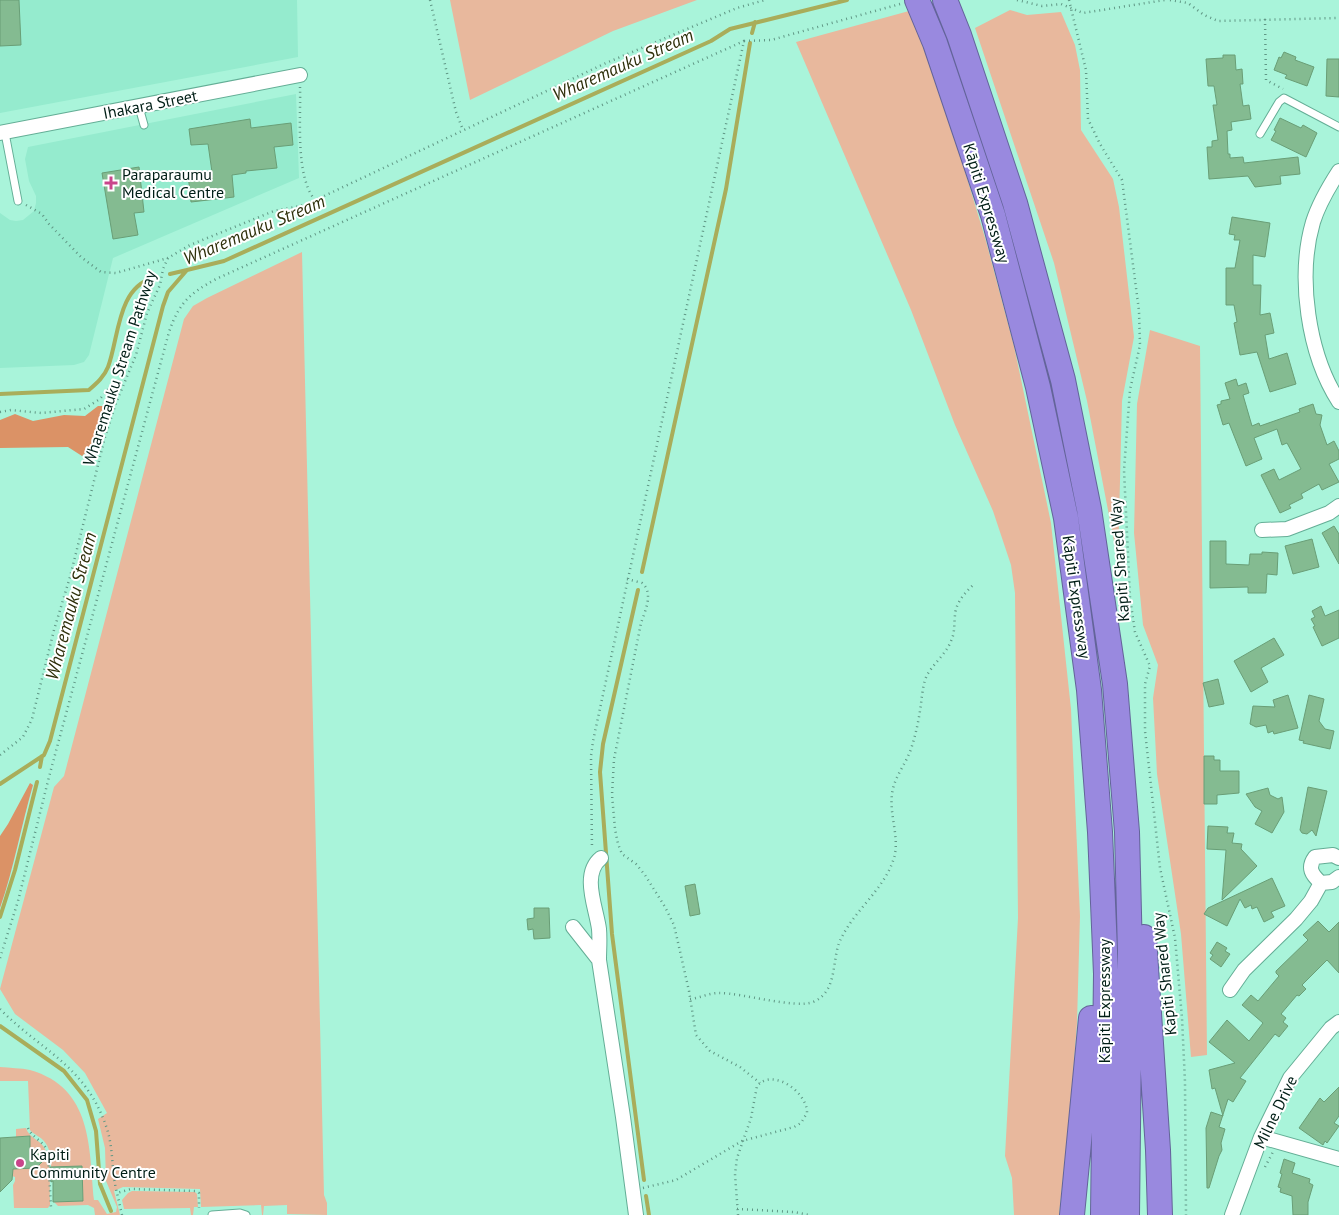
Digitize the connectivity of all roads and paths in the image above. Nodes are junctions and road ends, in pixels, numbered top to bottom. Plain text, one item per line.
1 (430, 0) edge
2 (765, 0) edge
3 (945, 0) edge
4 (1017, 0) edge
5 (1069, 0) edge
6 (1165, 0) edge
7 (1170, 0) edge
8 (912, 1) edge
9 (1070, 8) junction
10 (1339, 18) edge
11 (1265, 19) junction
12 (744, 41) junction
13 (300, 75) joint
14 (1290, 92) dead end
15 (139, 106) junction
16 (144, 125) dead end
17 (1339, 127) edge
18 (463, 130) junction
19 (2, 133) edge
20 (1260, 134) dead end
21 (1339, 172) edge
22 (18, 200) joint
23 (315, 200) junction
24 (168, 258) junction
25 (124, 382) junction
26 (1339, 402) edge
27 (0, 412) edge
28 (1339, 506) edge
29 (1262, 530) dead end
30 (627, 579) junction
31 (974, 584) dead end
32 (0, 755) edge
33 (1127, 832) junction
34 (1339, 858) edge
35 (599, 861) joint
36 (1102, 877) junction
37 (1339, 877) edge
38 (1321, 883) junction
39 (573, 927) dead end
40 (0, 958) edge
41 (599, 960) junction
42 (1230, 990) dead end
43 (690, 999) junction
44 (0, 1009) edge
45 (1339, 1022) edge
46 (760, 1083) junction
47 (28, 1128) dead end
48 (1261, 1137) junction
49 (742, 1141) junction
50 (1339, 1159) edge
51 (632, 1190) junction
52 (117, 1193) junction
53 (51, 1208) dead end
54 (199, 1208) dead end
55 (737, 1210) junction
56 (122, 1215) edge
57 (212, 1215) edge
58 (246, 1215) edge
59 (636, 1215) edge
60 (738, 1215) edge
61 (809, 1215) edge
62 (1072, 1215) edge
63 (1103, 1215) edge
64 (1127, 1215) edge
65 (1160, 1215) edge
66 (1186, 1215) edge
67 (1232, 1215) edge

1 - 18 path
2 - 18 path, Wharemauku Stream Pathway
3 - 33 highway, Kāpiti Expressway
4 - 9 path
5 - 9 path, Kapiti Shared Way
6 - 9 path
7 - 11 path
8 - 12 path
8 - 36 highway, Kāpiti Expressway
9 - 66 path, Kapiti Shared Way
10 - 11 path
11 - 14 path
12 - 30 path
12 - 40 path
13 - 15 street, Ihakara Street
13 - 23 path
15 - 16 lane
15 - 19 street, Ihakara Street
17 - 20 lane
18 - 23 path, Wharemauku Stream Pathway
19 - 22 lane
21 - 26 street
22 - 24 path
23 - 24 path, Wharemauku Stream Pathway
24 - 25 path, Wharemauku Stream Pathway
25 - 27 path
25 - 32 path, Wharemauku Stream Pathway
28 - 29 street
30 - 35 path
30 - 43 path
31 - 43 path
33 - 64 highway, Kāpiti Expressway
33 - 65 highway
34 - 38 street
35 - 41 street
36 - 62 highway
36 - 63 highway, Kāpiti Expressway
37 - 38 street
38 - 42 street
39 - 41 street
41 - 51 street
43 - 46 path
44 - 52 path
45 - 48 street, Milne Drive
46 - 49 path
46 - 49 path
47 - 53 path
48 - 50 street
48 - 67 street, Milne Drive
49 - 51 path
49 - 55 path
51 - 59 street
52 - 54 path
52 - 56 path
55 - 60 path
55 - 61 path
57 - 58 lane

